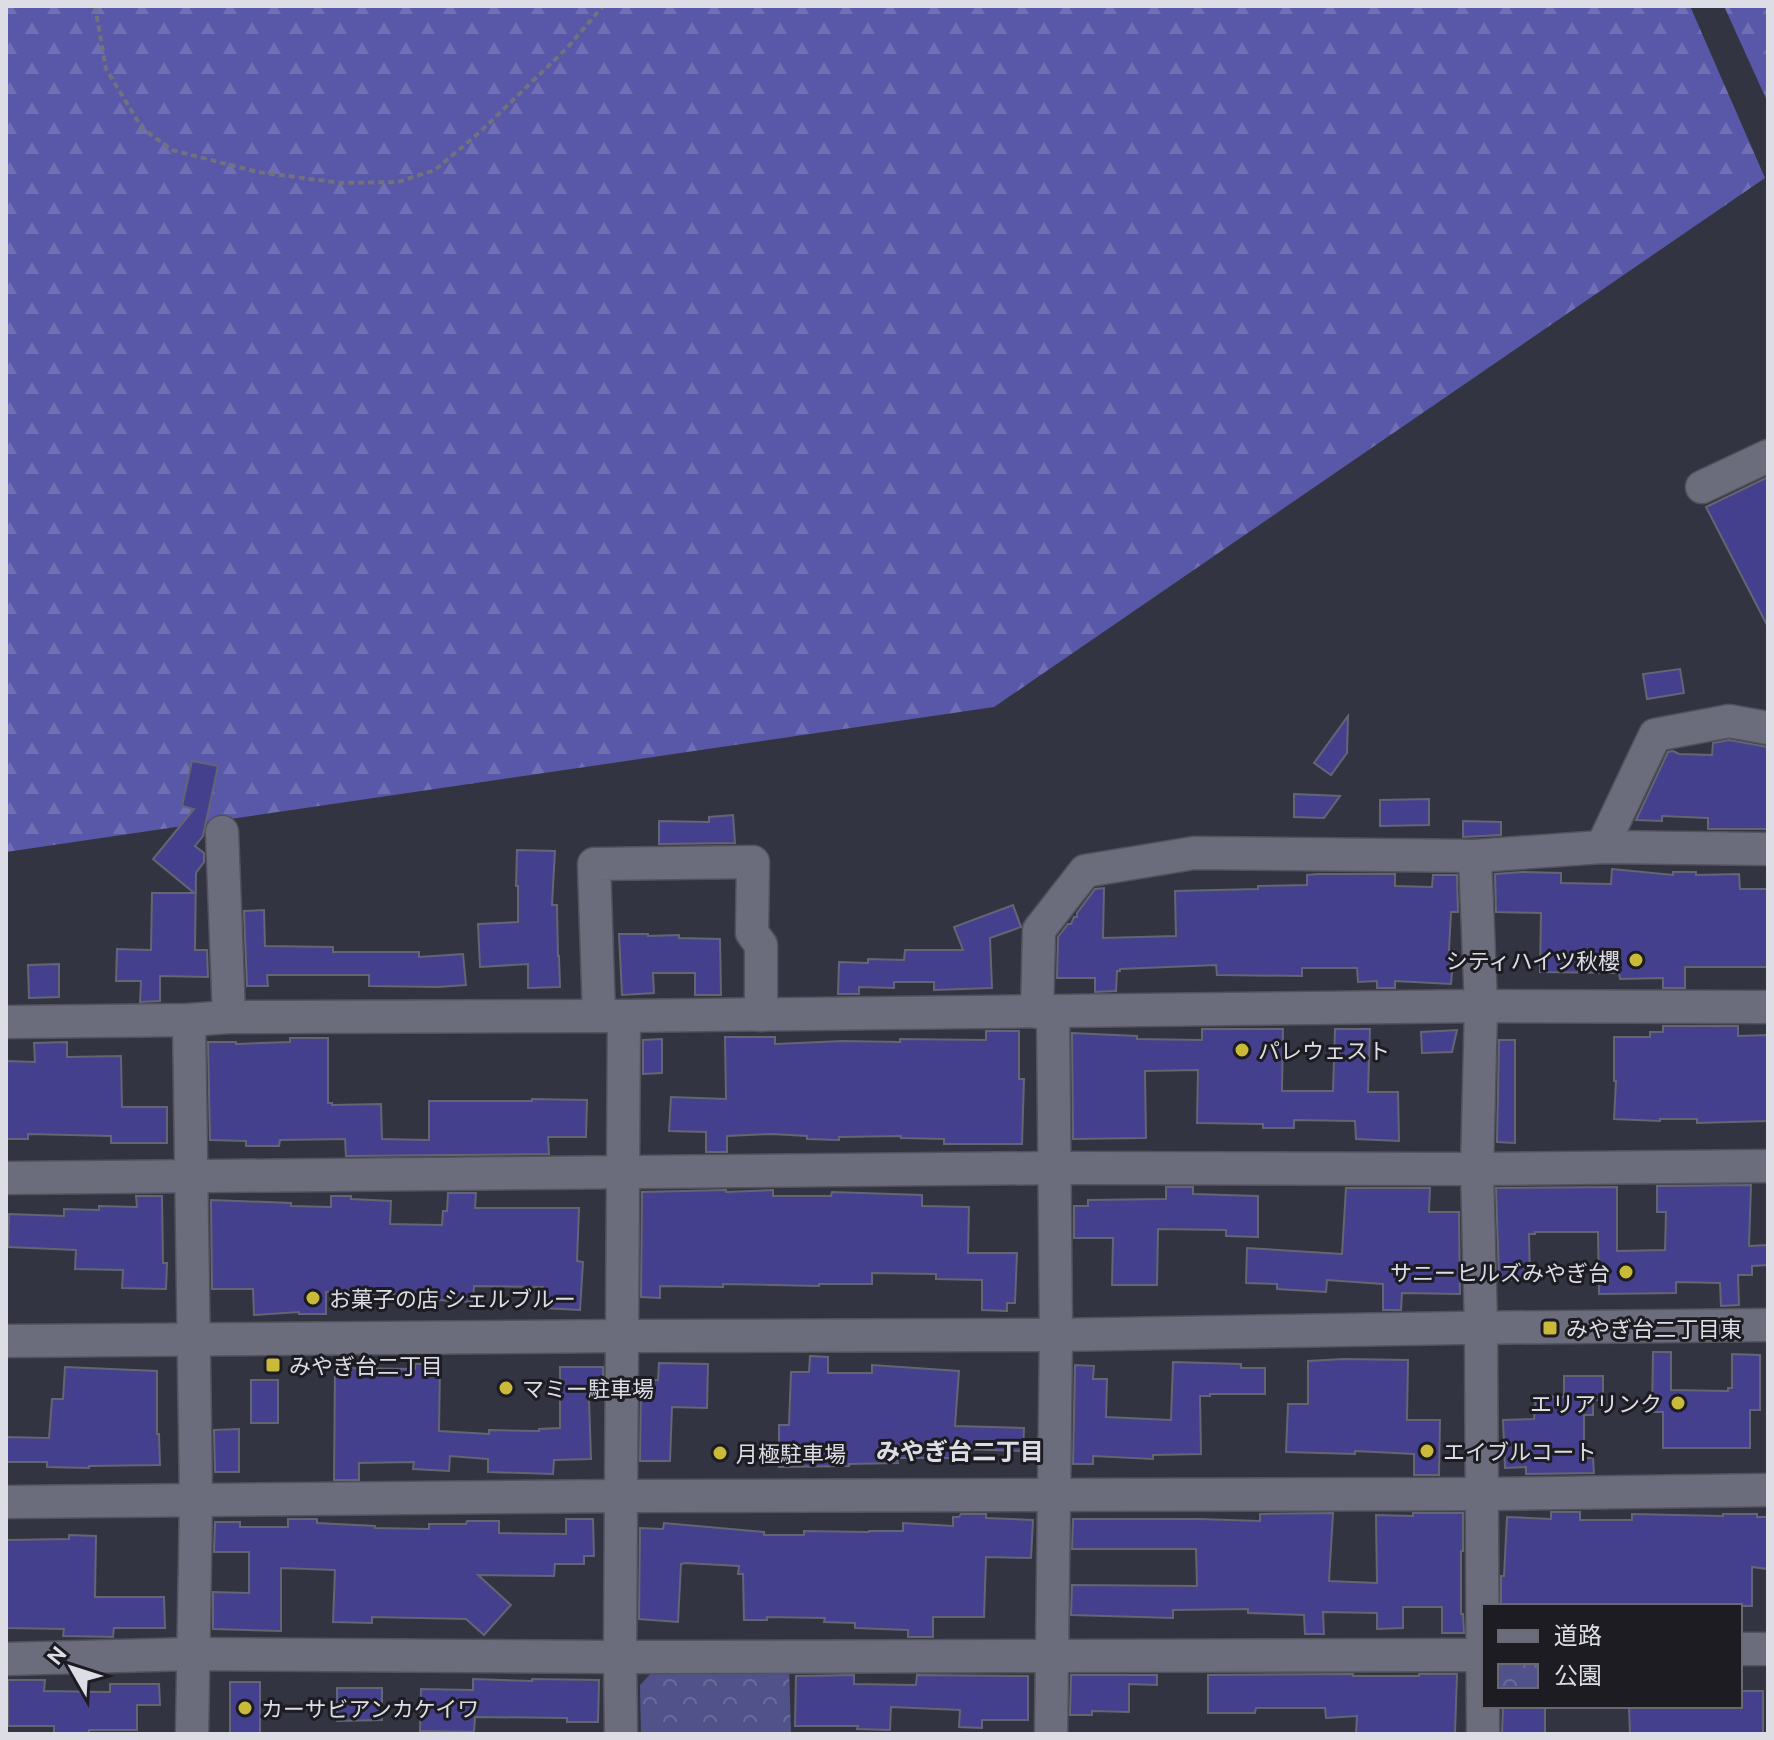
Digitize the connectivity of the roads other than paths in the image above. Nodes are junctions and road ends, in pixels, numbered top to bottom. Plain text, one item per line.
1 (1768, 456) edge
2 (1702, 487) dead end
3 (1768, 728) edge
4 (222, 832) dead end
5 (1602, 847) junction
6 (1768, 849) edge
7 (1475, 856) junction
8 (1481, 1006) junction
9 (1768, 1007) edge
10 (1045, 1012) junction
11 (761, 1015) junction
12 (612, 1016) junction
13 (229, 1017) junction
14 (189, 1020) junction
15 (6, 1022) edge
16 (1768, 1166) edge
17 (1056, 1168) junction
18 (1477, 1169) junction
19 (623, 1173) junction
20 (191, 1176) junction
21 (6, 1178) edge
22 (1768, 1325) edge
23 (1481, 1328) junction
24 (1056, 1335) junction
25 (622, 1336) junction
26 (193, 1340) junction
27 (6, 1341) edge
28 (1768, 1490) edge
29 (1483, 1494) junction
30 (622, 1496) junction
31 (1054, 1496) junction
32 (196, 1500) junction
33 (6, 1502) edge
34 (1484, 1604) edge
35 (1742, 1649) edge
36 (1768, 1649) edge
37 (193, 1654) junction
38 (1482, 1655) edge
39 (620, 1657) junction
40 (1051, 1657) junction
41 (6, 1659) edge
42 (1483, 1708) edge
43 (192, 1734) edge
44 (621, 1734) edge
45 (1051, 1734) edge
46 (1483, 1734) edge

1 - 2 street
3 - 5 street
4 - 13 street
5 - 6 street
5 - 7 street
7 - 8 street
7 - 10 street
8 - 9 street
8 - 10 street
8 - 18 street
10 - 11 street
10 - 17 street
11 - 12 street
11 - 12 street
12 - 13 street
12 - 19 street
13 - 14 street
14 - 15 street
14 - 20 street
16 - 18 street
17 - 18 street
17 - 19 street
17 - 24 street
18 - 23 street
19 - 20 street
19 - 25 street
20 - 21 street
20 - 26 street
22 - 23 street
23 - 24 street
23 - 29 street
24 - 25 street
24 - 31 street
25 - 26 street
25 - 30 street
26 - 27 street
26 - 32 street
28 - 29 street
29 - 31 street
29 - 34 street
30 - 31 street
30 - 32 street
30 - 39 street
31 - 40 street
32 - 33 street
32 - 37 street
35 - 36 street
37 - 39 street
37 - 41 street
37 - 43 street
38 - 40 street
39 - 40 street
39 - 44 street
40 - 45 street
42 - 46 street

